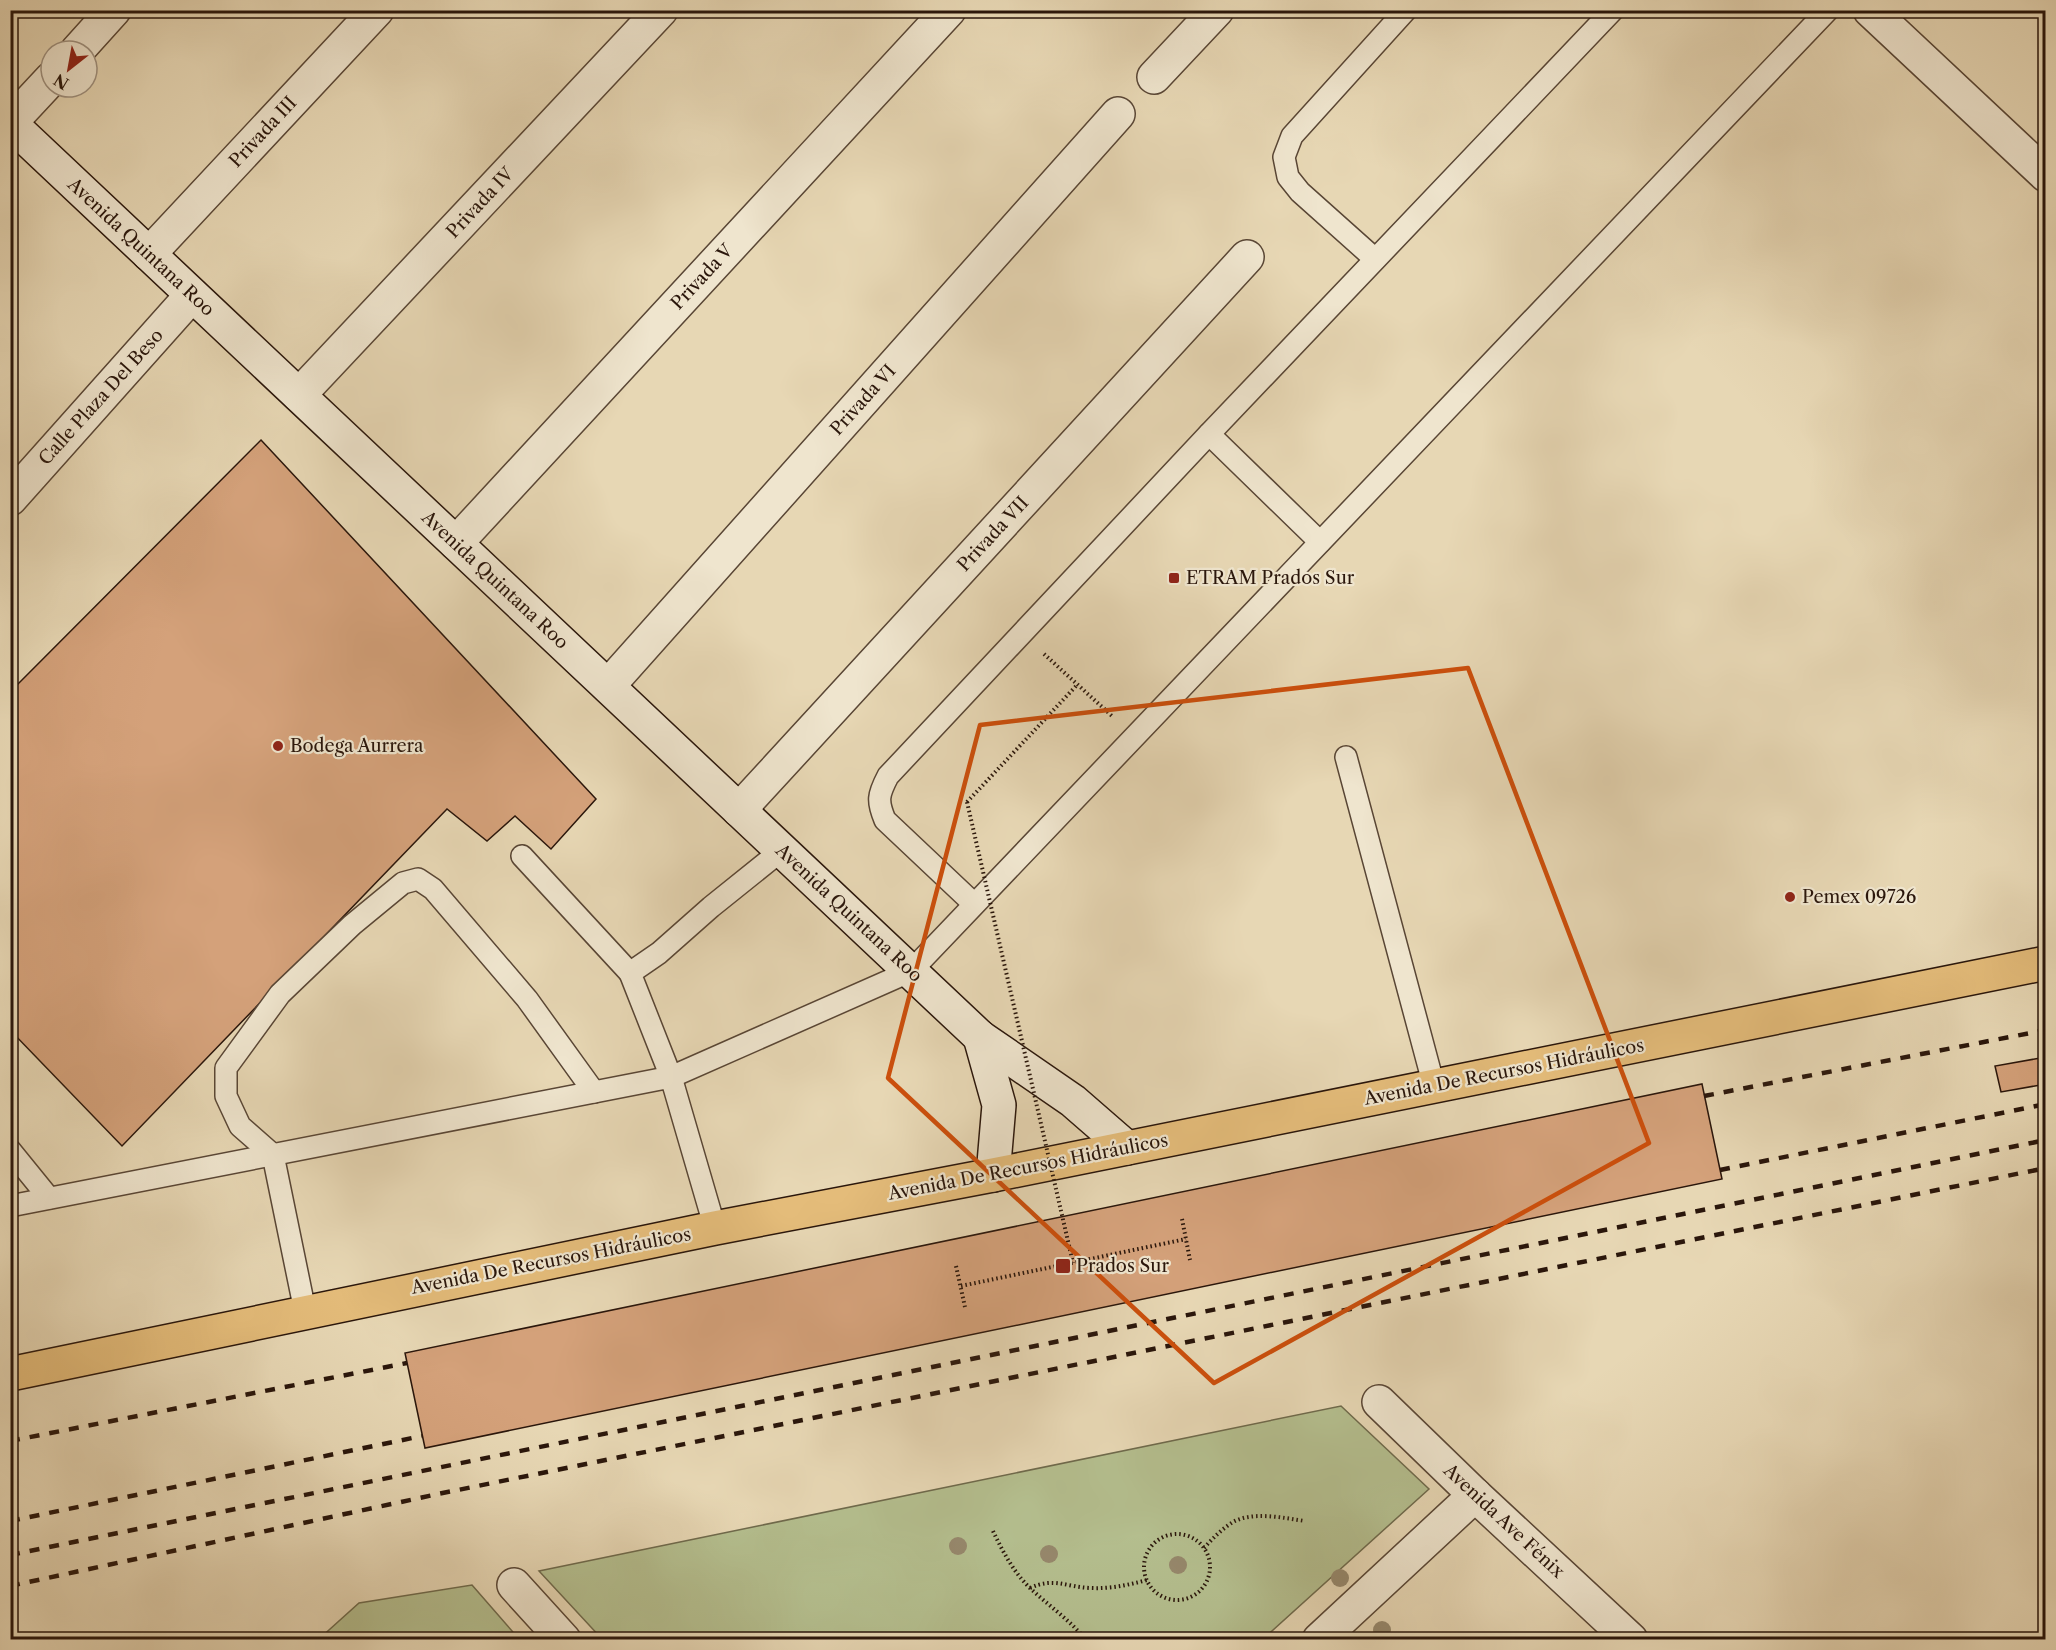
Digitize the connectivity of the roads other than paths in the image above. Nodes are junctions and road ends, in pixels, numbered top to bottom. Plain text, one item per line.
1 (114, 10) edge
2 (377, 10) edge
3 (661, 10) edge
4 (949, 10) edge
5 (1217, 10) edge
6 (1406, 10) edge
7 (1612, 10) edge
8 (1828, 10) edge
9 (1870, 10) edge
10 (88, 39) edge
11 (1154, 77) dead end
12 (39, 97) edge
13 (1118, 114) dead end
14 (14, 133) edge
15 (2046, 175) edge
16 (149, 254) junction
17 (1247, 258) dead end
18 (1375, 259) junction
19 (192, 295) junction
20 (299, 395) junction
21 (1209, 434) junction
22 (10, 499) edge
23 (1320, 542) junction
24 (456, 543) junction
25 (608, 687) junction
26 (1346, 757) dead end
27 (739, 810) junction
28 (782, 850) junction
29 (522, 856) dead end
30 (974, 904) junction
31 (2046, 963) edge
32 (910, 971) junction
33 (630, 973) junction
34 (980, 1037) junction
35 (672, 1077) junction
36 (1434, 1086) junction
37 (594, 1092) junction
38 (1127, 1148) junction
39 (10, 1150) edge
40 (273, 1155) junction
41 (993, 1175) junction
42 (49, 1198) junction
43 (10, 1206) edge
44 (716, 1228) junction
45 (304, 1311) junction
46 (10, 1374) edge
47 (1379, 1402) dead end
48 (1475, 1495) junction
49 (514, 1586) dead end
50 (1320, 1639) edge
51 (564, 1640) edge
52 (1631, 1640) edge

1 - 10 street
2 - 16 street, Privada III
3 - 20 street, Privada IV
4 - 24 street, Privada V
5 - 11 street
6 - 18 lane
7 - 18 lane
8 - 23 lane
9 - 15 street
12 - 14 street
13 - 25 street, Privada VI
14 - 16 street, Avenida Quintana Roo
16 - 19 street, Avenida Quintana Roo
17 - 27 street, Privada VII
18 - 21 lane
19 - 20 street, Avenida Quintana Roo
19 - 22 street, Calle Plaza Del Beso
20 - 24 street, Avenida Quintana Roo
21 - 23 lane
21 - 30 lane
23 - 30 lane
24 - 25 street, Avenida Quintana Roo
25 - 27 street, Avenida Quintana Roo
26 - 36 lane
27 - 28 street, Avenida Quintana Roo
28 - 32 street, Avenida Quintana Roo
28 - 33 lane
29 - 33 lane
30 - 32 lane
31 - 36 main road, Avenida De Recursos Hidráulicos
32 - 34 street, Avenida Quintana Roo
32 - 35 lane
33 - 35 lane
34 - 38 street, Avenida Quintana Roo
34 - 41 street
35 - 37 lane
35 - 44 lane
36 - 38 main road, Avenida De Recursos Hidráulicos
37 - 40 lane
37 - 40 lane
38 - 41 main road, Avenida De Recursos Hidráulicos
39 - 42 lane
40 - 42 lane
40 - 45 lane
41 - 44 main road, Avenida De Recursos Hidráulicos
42 - 43 lane
44 - 45 main road, Avenida De Recursos Hidráulicos
45 - 46 main road, Avenida De Recursos Hidráulicos
47 - 48 street, Avenida Ave Fénix
48 - 50 street
48 - 52 street, Avenida Ave Fénix
49 - 51 street

